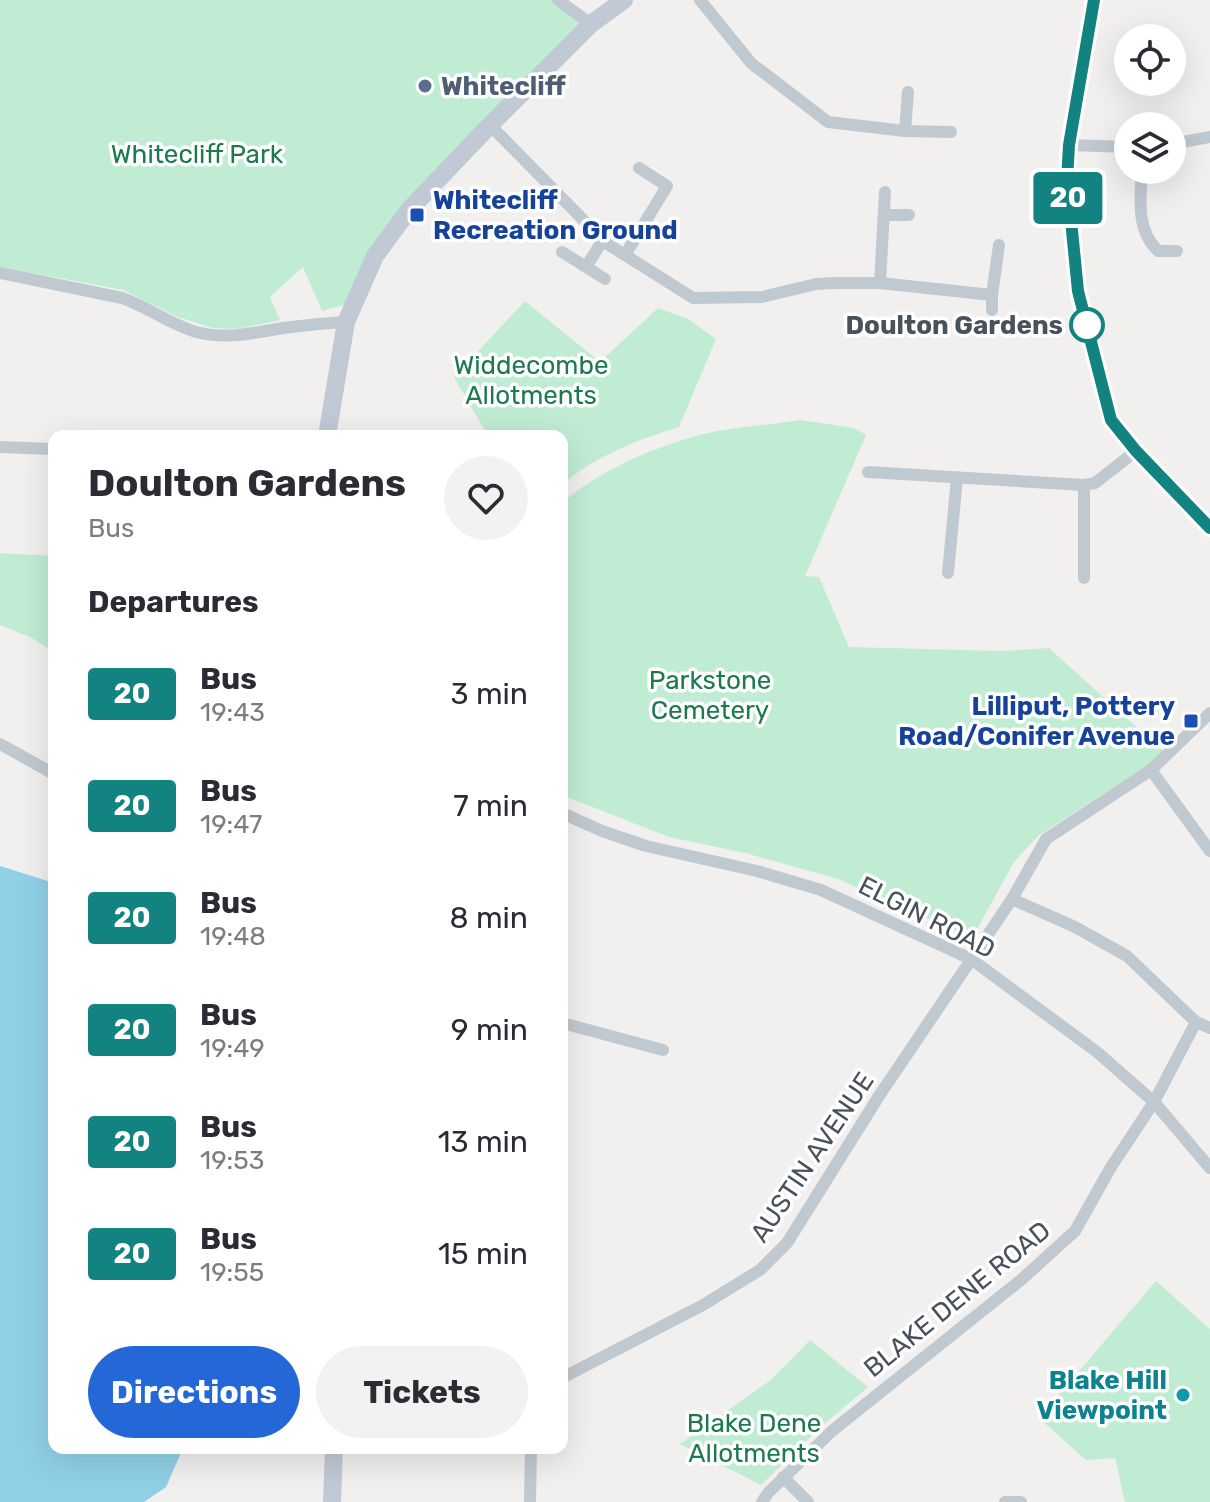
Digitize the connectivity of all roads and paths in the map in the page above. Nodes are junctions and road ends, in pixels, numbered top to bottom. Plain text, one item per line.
1 (558, 0) edge
2 (624, 0) edge
3 (700, 0) edge
4 (1094, 0) edge
5 (591, 24) junction
6 (908, 92) dead end
7 (490, 125) junction
8 (905, 131) junction
9 (951, 132) dead end
10 (1210, 137) edge
11 (1186, 141) edge
12 (1069, 145) junction
13 (1114, 147) edge
14 (639, 168) dead end
15 (1141, 184) edge
16 (885, 192) dead end
17 (885, 215) junction
18 (909, 215) dead end
19 (603, 240) junction
20 (999, 245) dead end
21 (1177, 251) dead end
22 (562, 252) dead end
23 (625, 255) junction
24 (586, 267) junction
25 (0, 273) edge
26 (605, 279) dead end
27 (880, 283) junction
28 (992, 295) junction
29 (992, 310) dead end
30 (346, 322) junction
31 (328, 430) edge
32 (0, 447) edge
33 (48, 449) edge
34 (1136, 451) junction
35 (868, 472) dead end
36 (957, 478) junction
37 (1084, 485) junction
38 (1210, 529) edge
39 (948, 573) dead end
40 (1084, 578) dead end
41 (1210, 713) edge
42 (0, 744) edge
43 (1151, 770) junction
44 (48, 771) edge
45 (568, 816) edge
46 (1210, 851) edge
47 (1012, 899) junction
48 (971, 959) junction
49 (1196, 1022) junction
50 (568, 1025) edge
51 (1210, 1028) edge
52 (663, 1050) dead end
53 (1154, 1102) junction
54 (1210, 1168) edge
55 (568, 1375) edge
56 (334, 1454) edge
57 (531, 1454) edge
58 (783, 1477) junction
59 (332, 1502) edge
60 (530, 1502) edge
61 (762, 1502) edge
62 (808, 1502) edge
63 (1005, 1502) edge
64 (1021, 1502) edge

1 - 5 street
2 - 5 main road
3 - 8 street
4 - 12 street
5 - 7 main road
6 - 8 street
7 - 19 street
7 - 30 main road
8 - 9 street
10 - 11 street
12 - 13 street
12 - 34 street
14 - 23 street
15 - 21 street
16 - 17 street
17 - 18 street
17 - 27 street
19 - 23 street
19 - 24 street
20 - 28 street
22 - 24 street
23 - 27 street
24 - 26 street
25 - 30 street
27 - 28 street
28 - 29 street
30 - 31 main road
32 - 33 street
34 - 37 street
34 - 38 street
35 - 36 street
36 - 37 street
36 - 39 street
37 - 40 street
41 - 43 street, AUSTIN AVENUE
42 - 44 street
43 - 46 street
43 - 47 street, AUSTIN AVENUE
45 - 48 street, ELGIN ROAD
47 - 48 street, AUSTIN AVENUE
47 - 49 street
48 - 53 street, ELGIN ROAD
48 - 55 street, AUSTIN AVENUE
49 - 51 street
49 - 53 street, BLAKE DENE ROAD
50 - 52 street
53 - 54 street, ELGIN ROAD
53 - 58 street, BLAKE DENE ROAD
56 - 59 main road
57 - 60 street
58 - 61 street, BLAKE DENE ROAD
58 - 62 street
63 - 64 street

